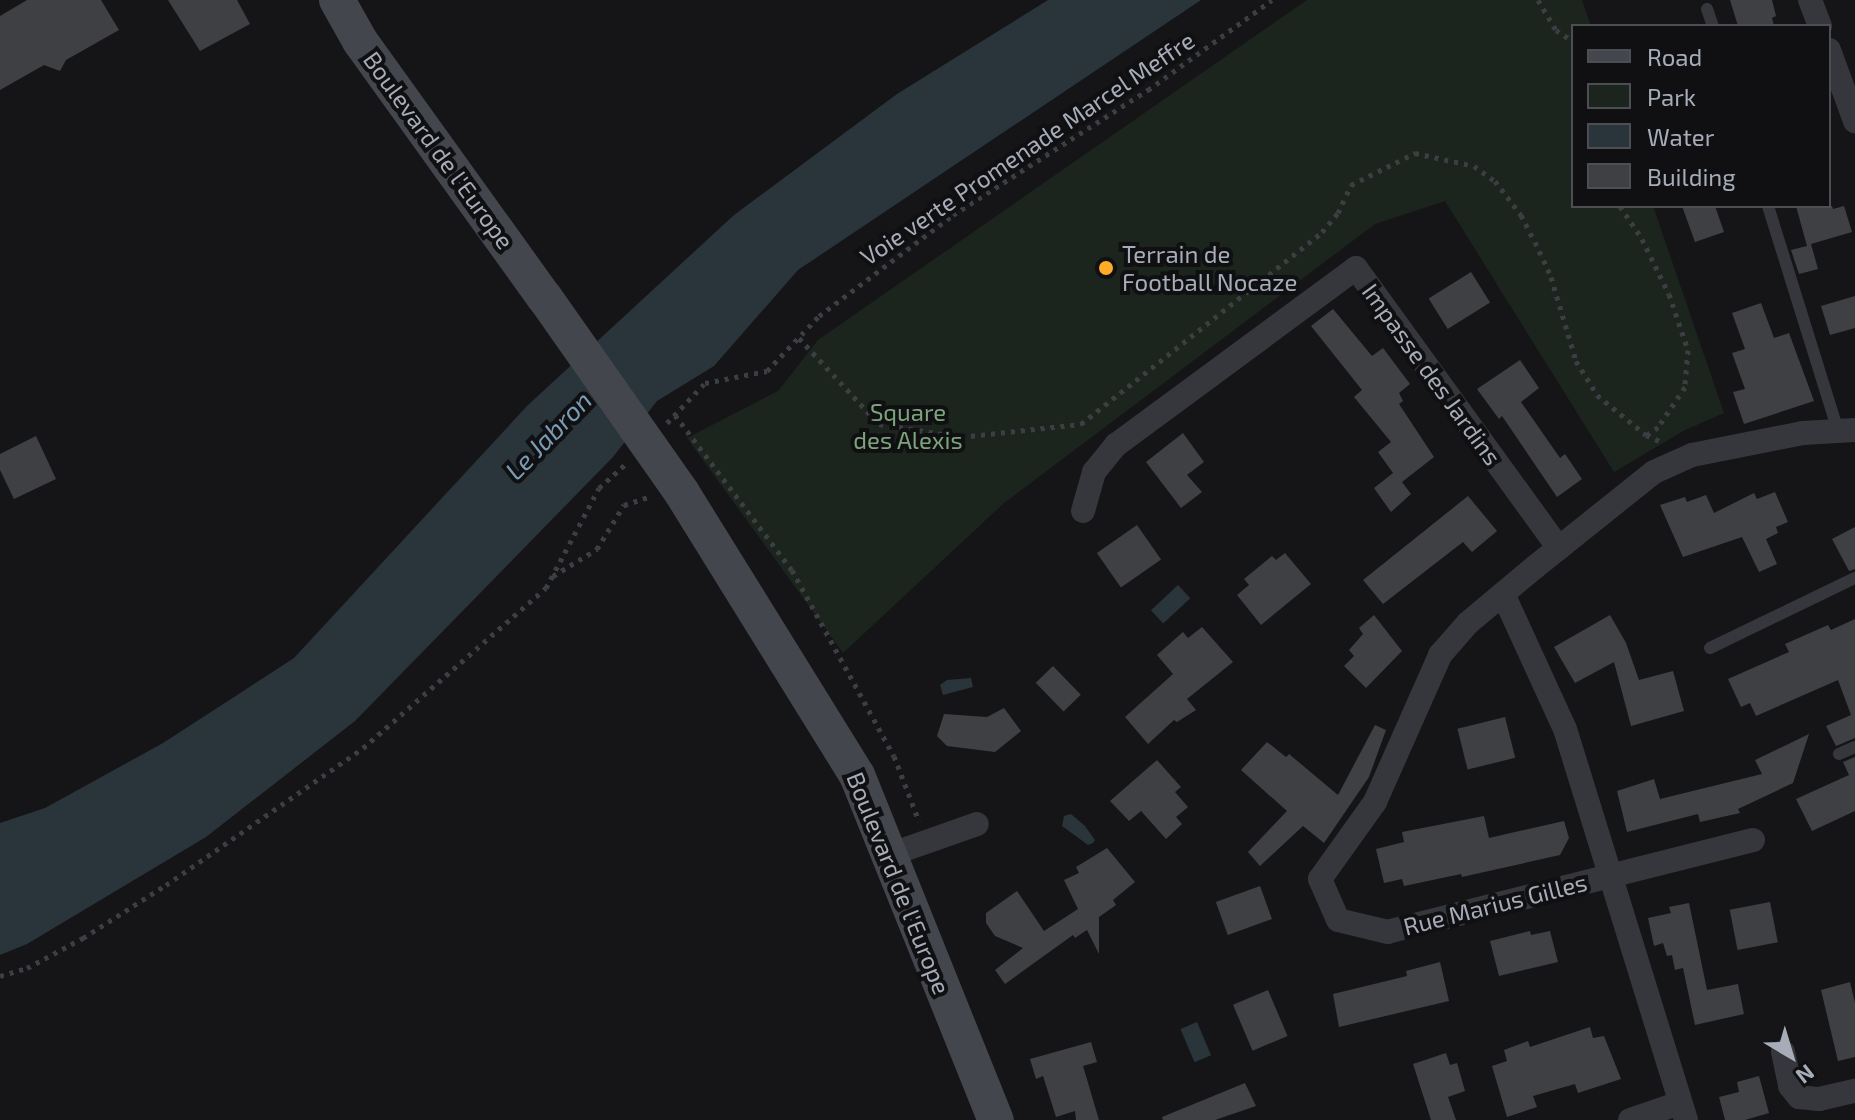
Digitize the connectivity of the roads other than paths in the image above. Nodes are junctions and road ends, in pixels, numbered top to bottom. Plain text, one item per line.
1 (337, 0) edge
2 (1810, 0) edge
3 (1707, 9) dead end
4 (1712, 24) edge
5 (1819, 24) edge
6 (1831, 55) edge
7 (1855, 121) edge
8 (1769, 208) edge
9 (1846, 431) edge
10 (1083, 511) dead end
11 (1559, 548) junction
12 (1855, 578) edge
13 (1504, 596) junction
14 (1710, 648) dead end
15 (1855, 747) edge
16 (1839, 754) dead end
17 (977, 824) dead end
18 (1753, 840) dead end
19 (889, 855) junction
20 (1608, 875) junction
21 (1783, 1052) dead end
22 (1855, 1091) edge
23 (1683, 1112) edge
24 (996, 1120) edge
25 (1630, 1120) edge

1 - 19 main road, Boulevard de l'Europe, bridge
2 - 5 street
3 - 4 lane
6 - 7 street
8 - 9 lane
9 - 11 street
10 - 11 street, Impasse des Jardins
11 - 13 street
12 - 14 lane
13 - 20 street
13 - 20 street, Rue Marius Gilles
15 - 16 lane
17 - 19 street
18 - 20 street
19 - 24 main road, Boulevard de l'Europe
20 - 23 street
21 - 22 street
23 - 25 street

